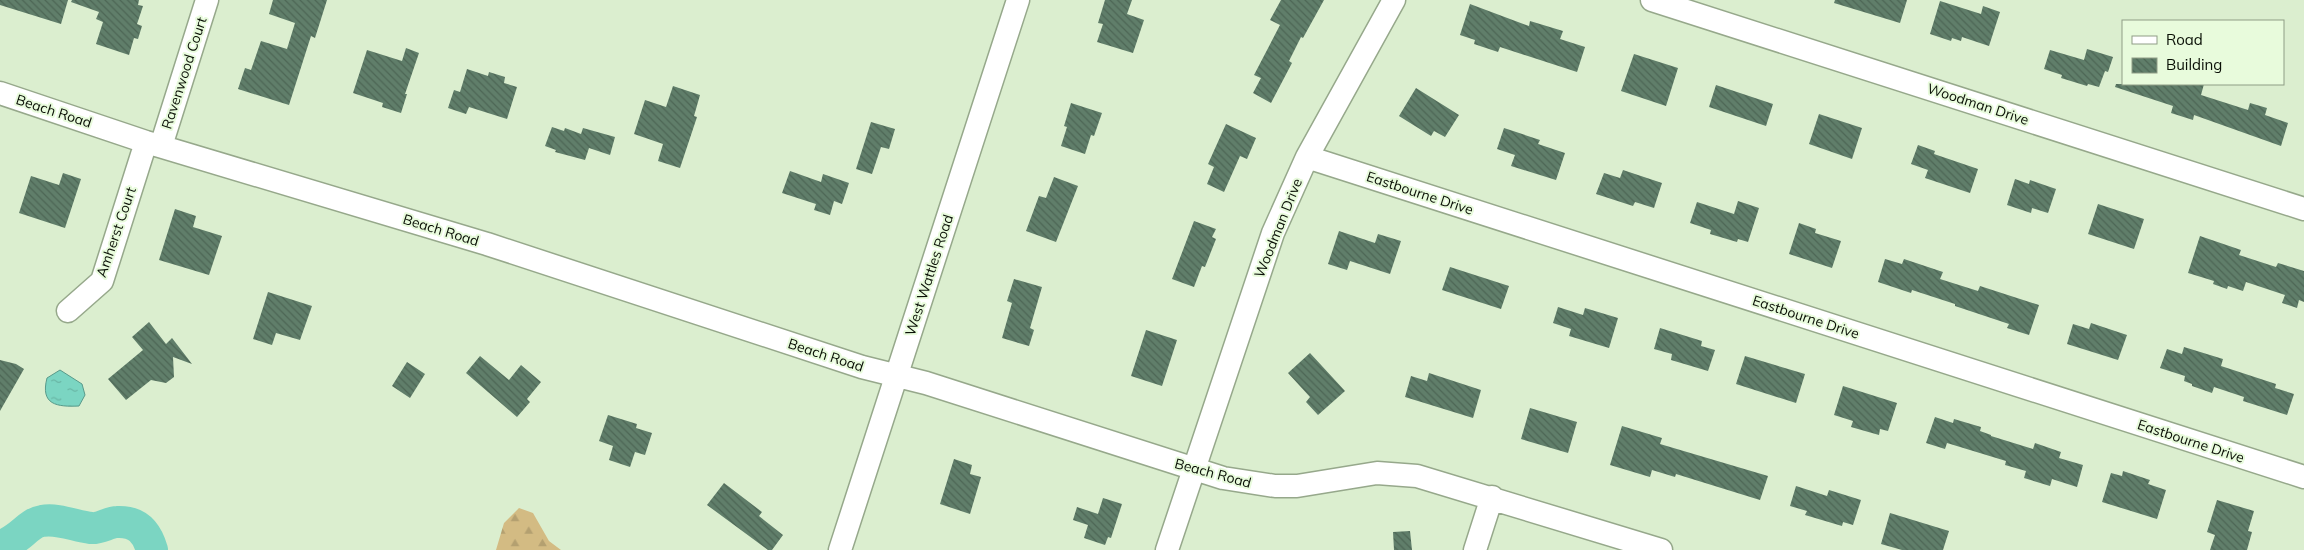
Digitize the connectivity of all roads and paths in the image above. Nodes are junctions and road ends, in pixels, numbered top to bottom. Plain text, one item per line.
1 (207, 0) edge
2 (1018, 0) edge
3 (1394, 0) edge
4 (1652, 0) edge
5 (0, 93) edge
6 (153, 144) junction
7 (1307, 158) junction
8 (2304, 209) edge
9 (68, 311) dead end
10 (895, 376) junction
11 (1193, 469) junction
12 (2304, 477) edge
13 (1492, 497) junction
14 (840, 550) edge
15 (1167, 550) edge
16 (1475, 550) edge
17 (1661, 550) edge

1 - 6 street, Ravenwood Court
2 - 10 street, West Wattles Road
3 - 7 street, Woodman Drive
4 - 8 street, Woodman Drive
5 - 6 street, Beach Road
6 - 9 street, Amherst Court
6 - 10 street, Beach Road
7 - 11 street, Woodman Drive
7 - 12 street, Eastbourne Drive
10 - 11 street, Beach Road
10 - 14 street, West Wattles Road
11 - 13 street, Beach Road
11 - 15 street, Woodman Drive
13 - 16 street
13 - 17 street, Beach Road

